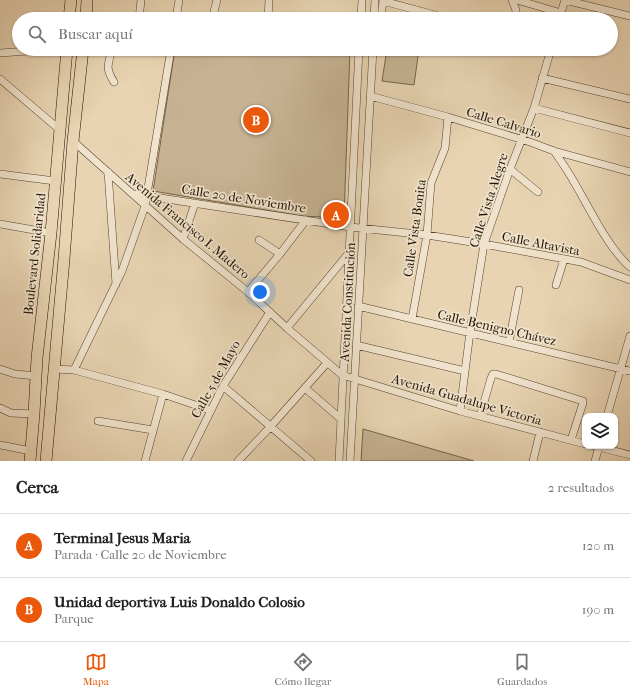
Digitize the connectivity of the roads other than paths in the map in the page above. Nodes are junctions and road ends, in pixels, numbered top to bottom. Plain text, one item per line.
1 (71, 0) edge
2 (87, 0) edge
3 (141, 0) edge
4 (179, 0) edge
5 (217, 0) edge
6 (269, 0) edge
7 (362, 0) edge
8 (375, 0) edge
9 (383, 0) edge
10 (512, 0) edge
11 (517, 0) edge
12 (565, 0) edge
13 (70, 12) edge
14 (86, 12) edge
15 (139, 12) edge
16 (177, 12) edge
17 (214, 12) edge
18 (268, 12) edge
19 (361, 12) edge
20 (374, 12) edge
21 (382, 12) edge
22 (425, 12) edge
23 (516, 12) edge
24 (549, 12) edge
25 (561, 12) edge
26 (614, 12) edge
27 (618, 13) edge
28 (630, 16) edge
29 (12, 53) edge
30 (0, 54) edge
31 (66, 56) edge
32 (82, 56) edge
33 (110, 56) edge
34 (170, 56) edge
35 (359, 56) edge
36 (373, 56) edge
37 (549, 56) edge
38 (542, 78) junction
39 (0, 79) edge
40 (114, 82) dead end
41 (370, 96) junction
42 (630, 99) edge
43 (534, 108) junction
44 (448, 117) junction
45 (60, 130) junction
46 (630, 133) edge
47 (522, 140) junction
48 (73, 141) junction
49 (554, 151) junction
50 (510, 169) junction
51 (108, 172) junction
52 (630, 172) edge
53 (0, 174) edge
54 (55, 181) junction
55 (538, 192) dead end
56 (134, 194) junction
57 (146, 195) junction
58 (196, 203) junction
59 (145, 206) junction
60 (306, 220) junction
61 (0, 224) edge
62 (350, 226) junction
63 (363, 227) junction
64 (51, 233) junction
65 (427, 235) junction
66 (183, 239) junction
67 (260, 240) dead end
68 (484, 244) junction
69 (280, 254) junction
70 (348, 254) junction
71 (564, 259) junction
72 (630, 267) edge
73 (630, 280) edge
74 (116, 284) junction
75 (556, 285) dead end
76 (519, 290) dead end
77 (248, 292) junction
78 (358, 306) junction
79 (270, 312) junction
80 (412, 319) junction
81 (287, 328) junction
82 (470, 332) junction
83 (630, 336) edge
84 (509, 342) junction
85 (356, 346) junction
86 (327, 363) junction
87 (0, 368) edge
88 (54, 368) junction
89 (621, 368) junction
90 (74, 370) junction
91 (465, 371) junction
92 (630, 371) edge
93 (342, 375) junction
94 (36, 376) junction
95 (355, 379) junction
96 (223, 386) junction
97 (305, 388) junction
98 (163, 394) junction
99 (0, 408) edge
100 (210, 410) junction
101 (460, 411) junction
102 (609, 413) edge
103 (34, 414) junction
104 (480, 416) junction
105 (341, 419) junction
106 (98, 421) dead end
107 (271, 426) junction
108 (153, 430) junction
109 (540, 432) junction
110 (570, 440) junction
111 (582, 443) edge
112 (0, 445) edge
113 (597, 449) edge
114 (608, 449) edge
115 (630, 455) edge
116 (30, 456) edge
117 (46, 461) edge
118 (145, 461) edge
119 (186, 461) edge
120 (238, 461) edge
121 (311, 461) edge
122 (339, 461) edge
123 (350, 461) edge
124 (533, 461) edge
125 (595, 461) edge

1 - 13 main road
2 - 14 main road
3 - 15 street
4 - 16 street
5 - 17 street
6 - 18 street
7 - 19 street
8 - 20 street
9 - 21 street
9 - 22 street
10 - 23 street
11 - 24 street
12 - 25 street
12 - 26 street
27 - 28 street
29 - 30 street
31 - 45 main road, Boulevard Solidaridad
32 - 48 main road
33 - 40 street
34 - 57 street
35 - 62 street, Avenida Constitución
36 - 41 street, Avenida Constitución
37 - 38 street, Calle Vista Alegre
38 - 42 street
38 - 43 street, Calle Vista Alegre
39 - 45 street
41 - 44 street, Calle Calvario
41 - 63 street, Avenida Constitución
43 - 46 street
43 - 47 street, Calle Vista Alegre
44 - 47 street, Calle Calvario
44 - 65 street, Calle Vista Bonita
45 - 54 main road, Boulevard Solidaridad
47 - 49 street, Calle Calvario
47 - 50 street, Calle Vista Alegre
48 - 51 street, Avenida Francisco I. Madero
48 - 88 main road
49 - 52 street, Calle Calvario
49 - 72 street
50 - 55 street
50 - 68 street, Calle Vista Alegre
51 - 56 street, Avenida Francisco I. Madero
51 - 74 street
53 - 54 street
54 - 64 main road, Boulevard Solidaridad
56 - 57 street, Calle 20 de Noviembre
56 - 59 street, Avenida Francisco I. Madero
57 - 58 street, Calle 20 de Noviembre
57 - 59 street
58 - 60 street, Calle 20 de Noviembre
58 - 66 street
59 - 66 street, Avenida Francisco I. Madero
59 - 74 street
60 - 62 street, Calle 20 de Noviembre
60 - 69 street
61 - 64 street
62 - 63 street, Calle Altavista
62 - 70 street, Avenida Constitución
63 - 65 street, Calle Altavista
63 - 78 street, Avenida Constitución
64 - 94 main road, Boulevard Solidaridad
65 - 68 street, Calle Altavista
65 - 80 street, Calle Vista Bonita
66 - 77 street, Avenida Francisco I. Madero
67 - 69 street
68 - 71 street, Calle Altavista
68 - 82 street, Calle Vista Alegre
69 - 77 street
70 - 81 street
70 - 93 street, Avenida Constitución
71 - 73 street, Calle Altavista
71 - 75 street
74 - 90 street
76 - 84 street
77 - 79 street, Avenida Francisco I. Madero
78 - 80 street, Calle Benigno Chávez
78 - 85 street, Avenida Constitución
79 - 81 street, Avenida Francisco I. Madero
79 - 96 street, Calle 5 de Mayo
80 - 82 street, Calle Benigno Chávez
81 - 86 street, Avenida Francisco I. Madero
82 - 84 street, Calle Benigno Chávez
82 - 91 street, Calle Vista Alegre
83 - 89 street
84 - 89 street, Calle Benigno Chávez
85 - 91 street
85 - 95 street, Avenida Constitución
86 - 93 street, Avenida Francisco I. Madero
86 - 97 street
87 - 94 street
88 - 90 street
88 - 117 main road
89 - 92 street, Calle Benigno Chávez
89 - 102 street
90 - 98 street
91 - 101 street, Calle Vista Alegre
93 - 95 street, Avenida Guadalupe Victoria
93 - 105 street, Avenida Constitución
94 - 103 main road, Boulevard Solidaridad
95 - 101 street, Avenida Guadalupe Victoria
95 - 123 street, Avenida Constitución
96 - 100 street, Calle 5 de Mayo
96 - 107 street
97 - 105 street
97 - 107 street
98 - 100 street
98 - 108 street
99 - 103 street
100 - 119 street, Calle 5 de Mayo
101 - 104 street, Avenida Guadalupe Victoria
103 - 116 main road, Boulevard Solidaridad
104 - 109 street, Avenida Guadalupe Victoria
104 - 110 street
105 - 122 street, Avenida Constitución
106 - 108 street
107 - 120 street
107 - 121 street
108 - 118 street
109 - 110 street, Avenida Guadalupe Victoria
109 - 124 street
110 - 111 street, Avenida Guadalupe Victoria
112 - 116 street
113 - 125 street
114 - 115 street

